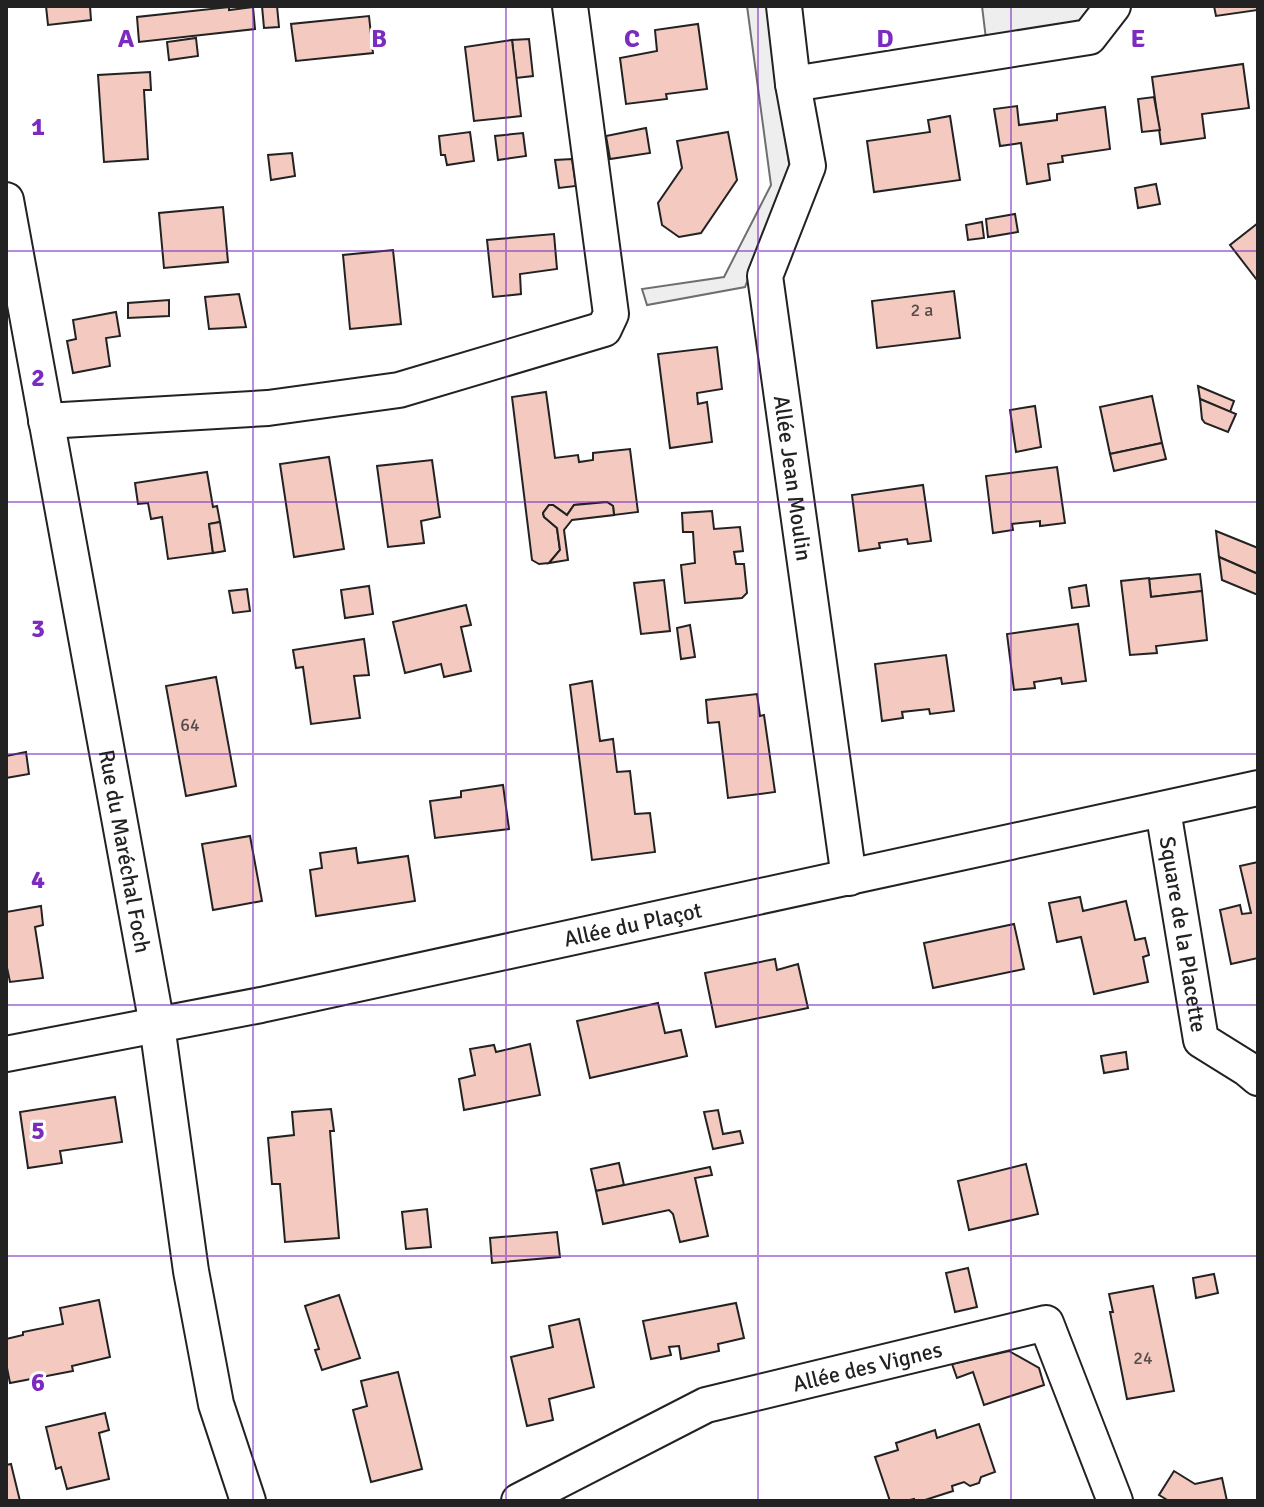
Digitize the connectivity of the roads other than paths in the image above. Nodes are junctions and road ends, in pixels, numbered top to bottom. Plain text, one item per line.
1 (570, 6) edge
2 (784, 6) edge
3 (1113, 6) edge
4 (793, 84) junction
5 (6, 200) edge
6 (46, 421) junction
7 (1258, 788) edge
8 (1163, 810) junction
9 (849, 878) junction
10 (157, 1025) junction
11 (6, 1054) edge
12 (1258, 1078) edge
13 (248, 1501) edge
14 (519, 1501) edge
15 (1115, 1501) edge

1 - 6 street
2 - 4 street, Allée Jean Moulin
3 - 4 street
4 - 9 street, Allée Jean Moulin
5 - 6 street, Rue du Maréchal Foch
6 - 10 street, Rue du Maréchal Foch
7 - 8 street, Allée du Plaçot
8 - 9 street, Allée du Plaçot
8 - 12 street, Square de la Placette
9 - 10 street, Allée du Plaçot
10 - 11 street, Allée du Plaçot
10 - 13 street, Rue du Maréchal Foch
14 - 15 street, Allée des Vignes

